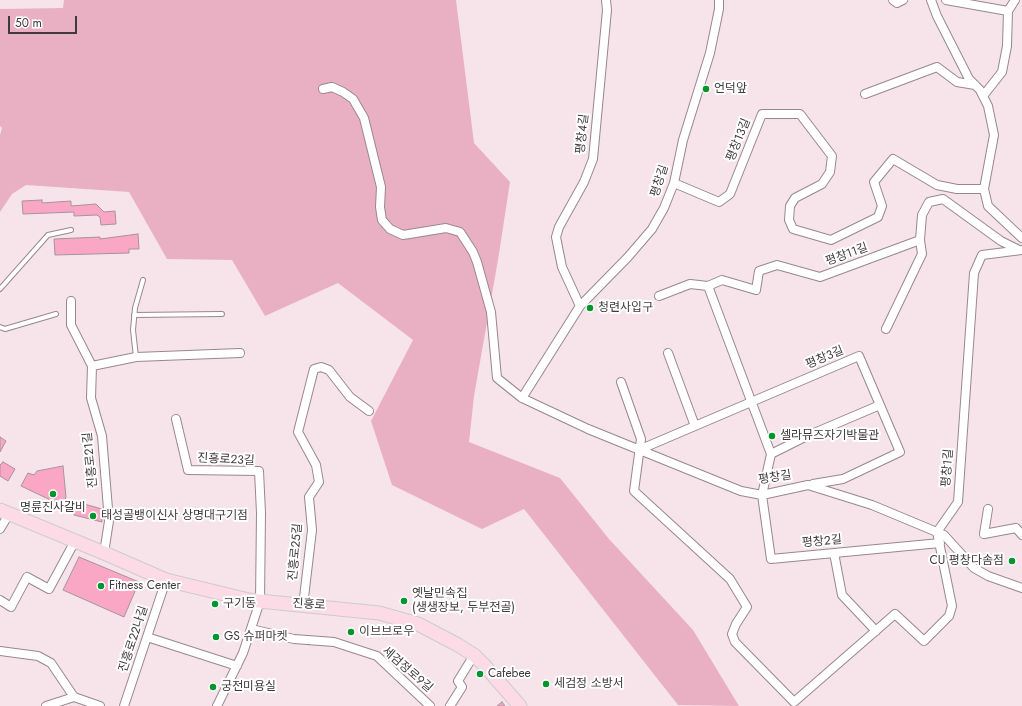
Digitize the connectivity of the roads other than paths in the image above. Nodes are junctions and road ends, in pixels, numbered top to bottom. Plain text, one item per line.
1 (606, 0) edge
2 (719, 0) edge
3 (893, 0) edge
4 (903, 0) edge
5 (931, 0) edge
6 (946, 0) edge
7 (1015, 0) edge
8 (1008, 11) junction
9 (975, 85) junction
10 (323, 89) dead end
11 (865, 94) dead end
12 (983, 96) junction
13 (674, 183) junction
14 (984, 188) junction
15 (70, 230) dead end
16 (1022, 238) edge
17 (920, 240) junction
18 (1022, 250) edge
19 (143, 280) dead end
20 (708, 286) junction
21 (0, 289) edge
22 (659, 296) dead end
23 (71, 301) dead end
24 (580, 306) junction
25 (56, 314) dead end
26 (222, 314) dead end
27 (134, 315) junction
28 (0, 327) edge
29 (886, 330) dead end
30 (240, 353) dead end
31 (668, 353) dead end
32 (136, 357) junction
33 (92, 366) junction
34 (621, 382) dead end
35 (522, 398) junction
36 (751, 402) junction
37 (880, 405) junction
38 (369, 411) dead end
39 (176, 419) dead end
40 (695, 426) junction
41 (641, 449) junction
42 (771, 454) junction
43 (808, 485) junction
44 (762, 495) junction
45 (988, 509) dead end
46 (4, 512) edge
47 (0, 529) edge
48 (937, 532) junction
49 (1022, 535) edge
50 (75, 541) junction
51 (940, 543) junction
52 (104, 553) junction
53 (834, 553) junction
54 (166, 580) junction
55 (1022, 588) edge
56 (0, 600) edge
57 (260, 601) junction
58 (303, 606) junction
59 (251, 629) junction
60 (876, 631) junction
61 (147, 637) junction
62 (0, 651) edge
63 (474, 655) junction
64 (237, 666) junction
65 (74, 697) junction
66 (46, 706) edge
67 (100, 706) edge
68 (124, 706) edge
69 (217, 706) edge
70 (430, 706) edge
71 (450, 706) edge
72 (520, 706) edge

1 - 24 street, 평창4길
2 - 13 street, 평창길 / 평창길
3 - 4 street
5 - 9 street
6 - 8 street
7 - 8 street
8 - 12 street
9 - 11 street
9 - 12 street
10 - 35 street, 평창길 / 평창길
12 - 14 street
13 - 14 street, 평창13길
13 - 24 street, 평창길 / 평창길
14 - 16 street
15 - 21 lane
17 - 18 street
17 - 20 street, 평창11길
17 - 29 street
18 - 48 street, 평창1길
19 - 27 lane
20 - 22 street, 평창11길
20 - 36 street
23 - 33 street, 진흥로21길
24 - 35 street, 평창길 / 평창길
25 - 28 lane
26 - 27 lane
27 - 32 lane
30 - 32 street
31 - 40 street
32 - 33 street
33 - 52 street, 진흥로21길
34 - 41 street
35 - 41 street, 평창길 / 평창길
36 - 37 street, 평창3길
36 - 40 street, 평창3길
36 - 42 street
37 - 42 street
37 - 43 street, 평창3길
38 - 58 street, 진흥로25길
39 - 57 street, 진흥로23길
40 - 41 street, 평창3길
41 - 44 street, 평창길 / 평창길
41 - 60 street
42 - 44 street
43 - 44 street, 평창길 / 평창길
43 - 48 street, 평창길 / 평창길
44 - 53 street, 평창2길
45 - 49 street
46 - 47 street, 진흥로
46 - 50 main road, 진흥로
48 - 51 street
48 - 55 street, 평창길 / 평창길
50 - 52 main road, 진흥로
50 - 56 street
51 - 53 street, 평창2길
51 - 60 street
52 - 54 main road, 진흥로
53 - 60 street
54 - 57 main road, 진흥로
54 - 61 street, 진흥로22나길
57 - 58 main road, 진흥로
57 - 59 street
58 - 63 main road, 진흥로
59 - 64 street
59 - 70 street, 세검정로9길
61 - 64 street
61 - 68 street, 진흥로22나길
62 - 65 street
63 - 71 street
63 - 72 main road, 진흥로
64 - 69 street
65 - 66 street
65 - 67 street

